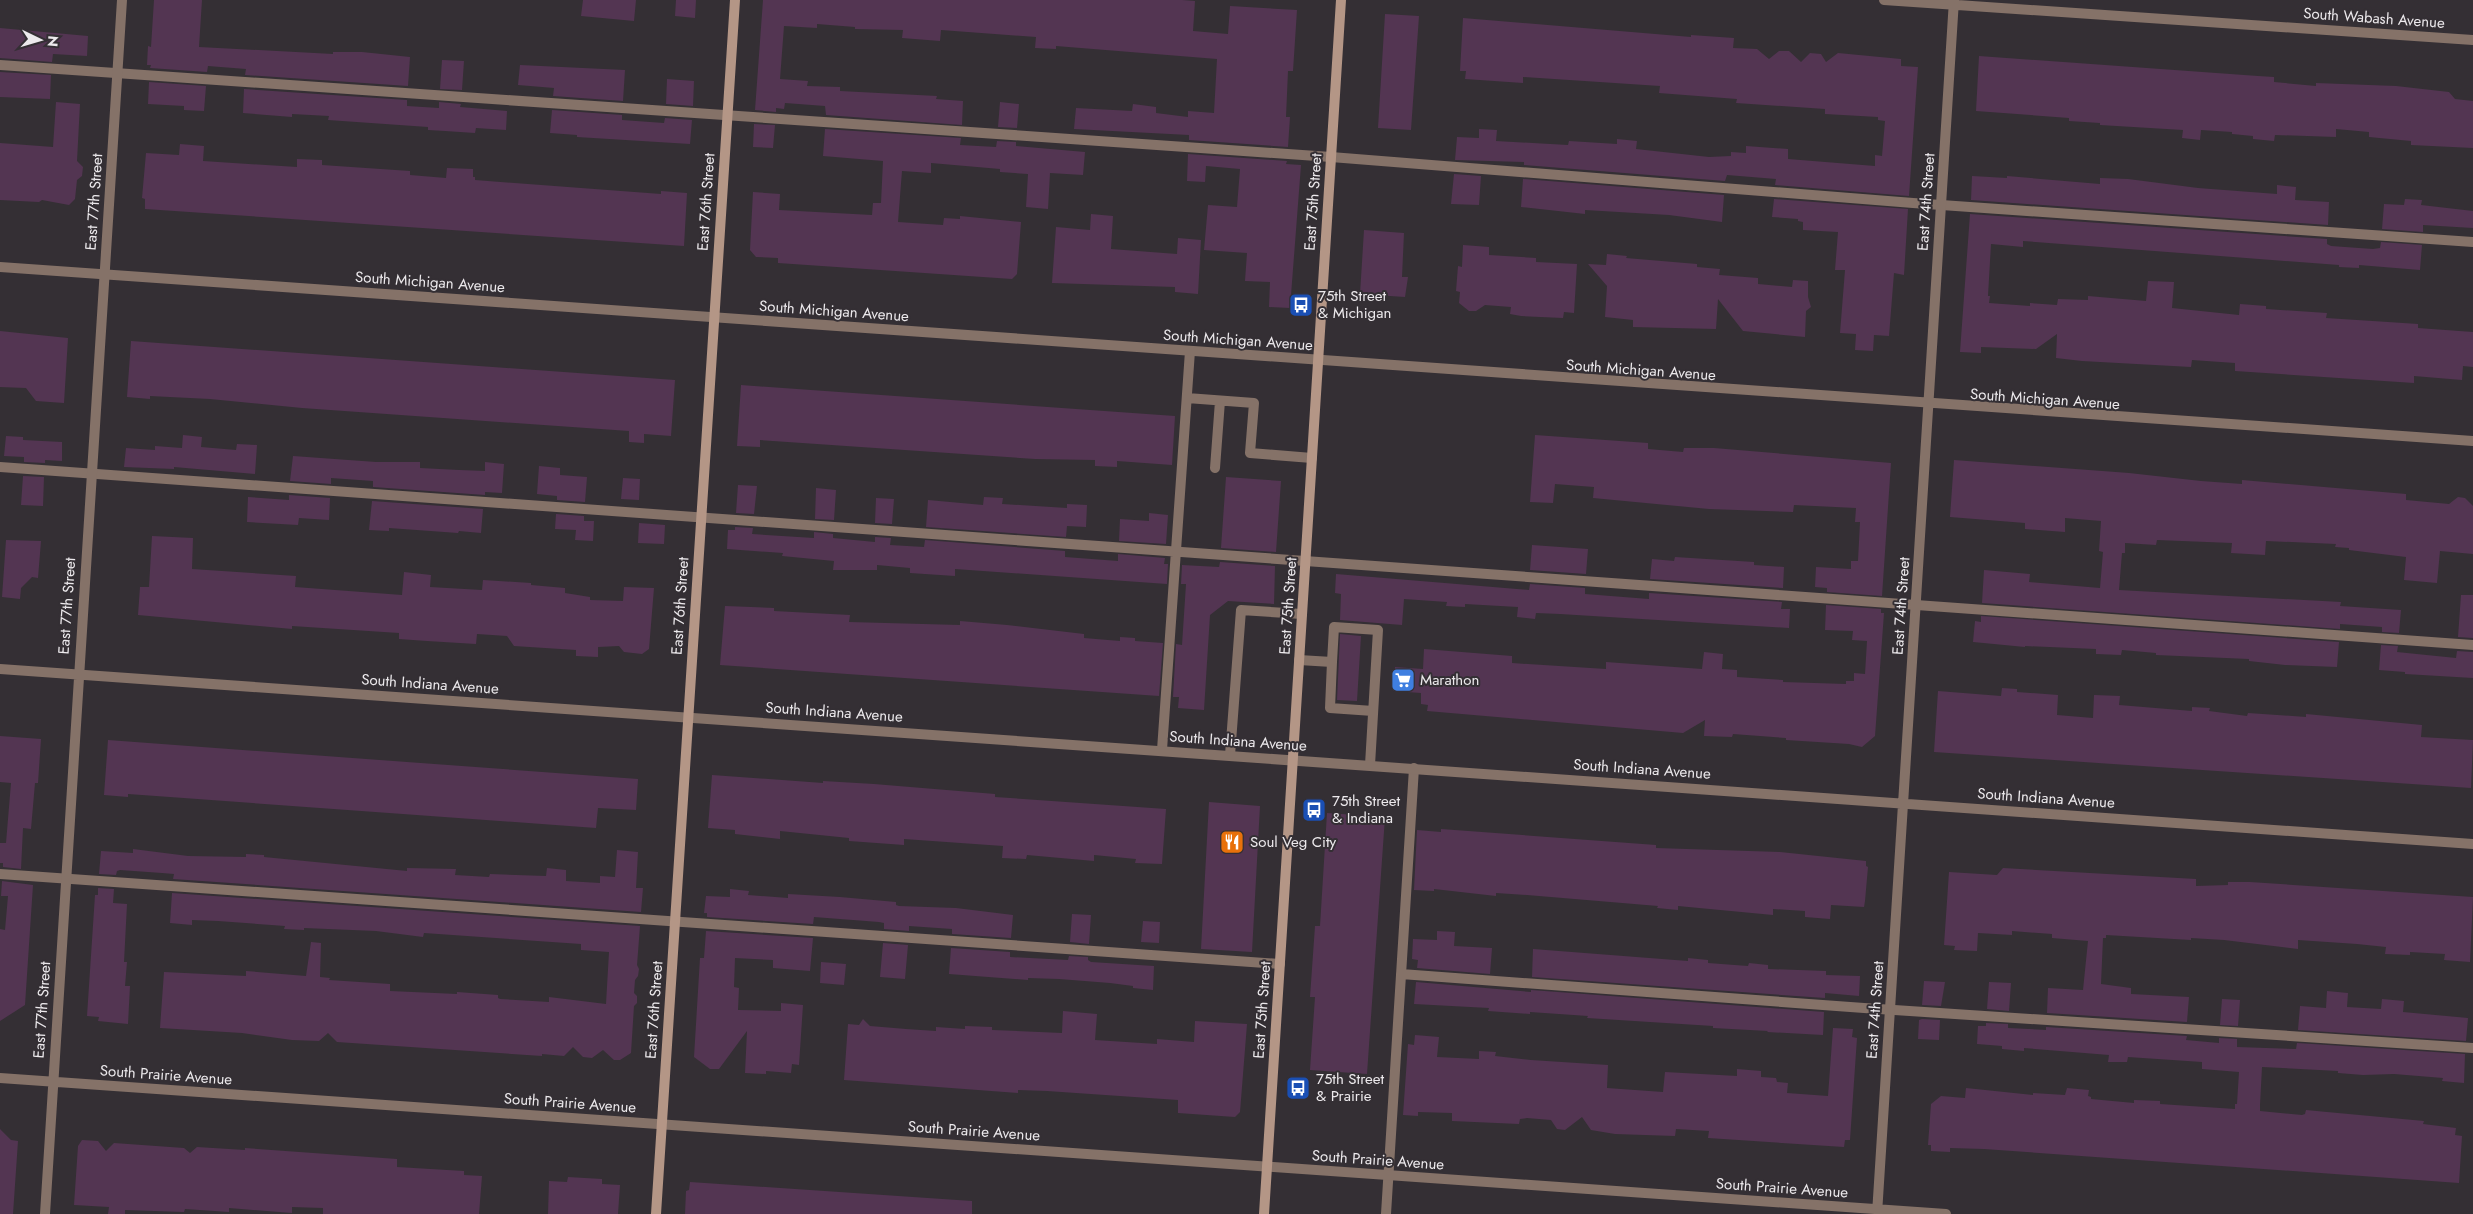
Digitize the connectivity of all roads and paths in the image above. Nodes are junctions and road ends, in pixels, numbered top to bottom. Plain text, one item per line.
1 (122, 0) edge
2 (735, 0) edge
3 (1341, 0) edge
4 (1884, 0) edge
5 (1954, 2) edge
6 (2473, 40) edge
7 (0, 66) edge
8 (117, 74) junction
9 (727, 117) junction
10 (1331, 157) junction
11 (1941, 205) junction
12 (2473, 242) edge
13 (0, 267) edge
14 (105, 274) junction
15 (714, 318) junction
16 (1190, 351) junction
17 (1318, 361) junction
18 (1187, 398) junction
19 (1220, 400) junction
20 (1928, 406) junction
21 (2473, 441) edge
22 (1312, 458) junction
23 (0, 467) edge
24 (1215, 468) dead end
25 (91, 474) junction
26 (701, 518) junction
27 (1176, 552) junction
28 (1305, 562) junction
29 (1916, 604) junction
30 (1302, 614) junction
31 (2473, 645) edge
32 (1299, 660) junction
33 (1332, 662) junction
34 (0, 670) edge
35 (78, 675) junction
36 (1373, 711) junction
37 (688, 717) junction
38 (1162, 750) junction
39 (1230, 755) junction
40 (1293, 759) junction
41 (1370, 765) junction
42 (1414, 768) junction
43 (1903, 803) junction
44 (2473, 844) edge
45 (0, 874) edge
46 (65, 878) junction
47 (675, 920) junction
48 (1280, 964) junction
49 (1401, 974) junction
50 (1890, 1010) junction
51 (2473, 1048) edge
52 (0, 1078) edge
53 (53, 1082) junction
54 (662, 1124) junction
55 (1267, 1167) junction
56 (1389, 1175) junction
57 (1877, 1212) edge
58 (45, 1214) edge
59 (656, 1214) edge
60 (1264, 1214) edge
61 (1386, 1214) edge
62 (1946, 1214) edge

1 - 8 street, East 77th Street
2 - 9 street, East 76th Street
3 - 10 street, East 75th Street
4 - 5 street, South Wabash Avenue
5 - 6 street, South Wabash Avenue
5 - 11 street, East 74th Street
7 - 8 street
8 - 9 street
8 - 14 street, East 77th Street
9 - 10 street
9 - 15 street, East 76th Street
10 - 11 street
10 - 17 street, East 75th Street
11 - 12 street
11 - 20 street, East 74th Street
13 - 14 street, South Michigan Avenue
14 - 15 street, South Michigan Avenue
14 - 25 street, East 77th Street
15 - 16 street, South Michigan Avenue
15 - 26 street, East 76th Street
16 - 17 street, South Michigan Avenue
16 - 18 street
17 - 20 street, South Michigan Avenue
17 - 22 street, East 75th Street
18 - 19 street
18 - 27 street
19 - 22 street
19 - 24 street
20 - 21 street, South Michigan Avenue
20 - 29 street, East 74th Street
22 - 28 street, East 75th Street
23 - 25 street
25 - 26 street
25 - 35 street, East 77th Street
26 - 27 street
26 - 37 street, East 76th Street
27 - 28 street
27 - 38 street
28 - 29 street
28 - 30 street, East 75th Street
29 - 31 street
29 - 43 street, East 74th Street
30 - 32 street, East 75th Street
30 - 39 street
32 - 33 street
32 - 40 street, East 75th Street
33 - 36 street
33 - 36 street
34 - 35 street, South Indiana Avenue
35 - 37 street, South Indiana Avenue
35 - 46 street, East 77th Street
36 - 41 street
37 - 38 street, South Indiana Avenue
37 - 47 street, East 76th Street
38 - 39 street, South Indiana Avenue
39 - 40 street, South Indiana Avenue
40 - 41 street, South Indiana Avenue
40 - 48 street, East 75th Street
41 - 42 street, South Indiana Avenue
42 - 43 street, South Indiana Avenue
42 - 49 street
43 - 44 street, South Indiana Avenue
43 - 50 street, East 74th Street
45 - 46 street
46 - 47 street
46 - 53 street, East 77th Street
47 - 48 street
47 - 54 street, East 76th Street
48 - 55 street, East 75th Street
49 - 50 street
49 - 56 street
50 - 51 street
50 - 57 street, East 74th Street
52 - 53 street, South Prairie Avenue
53 - 54 street, South Prairie Avenue
53 - 58 street, East 77th Street
54 - 55 street, South Prairie Avenue
54 - 59 street, East 76th Street
55 - 56 street, South Prairie Avenue
55 - 60 street, East 75th Street
56 - 57 street, South Prairie Avenue
56 - 61 street
57 - 62 street, South Prairie Avenue

